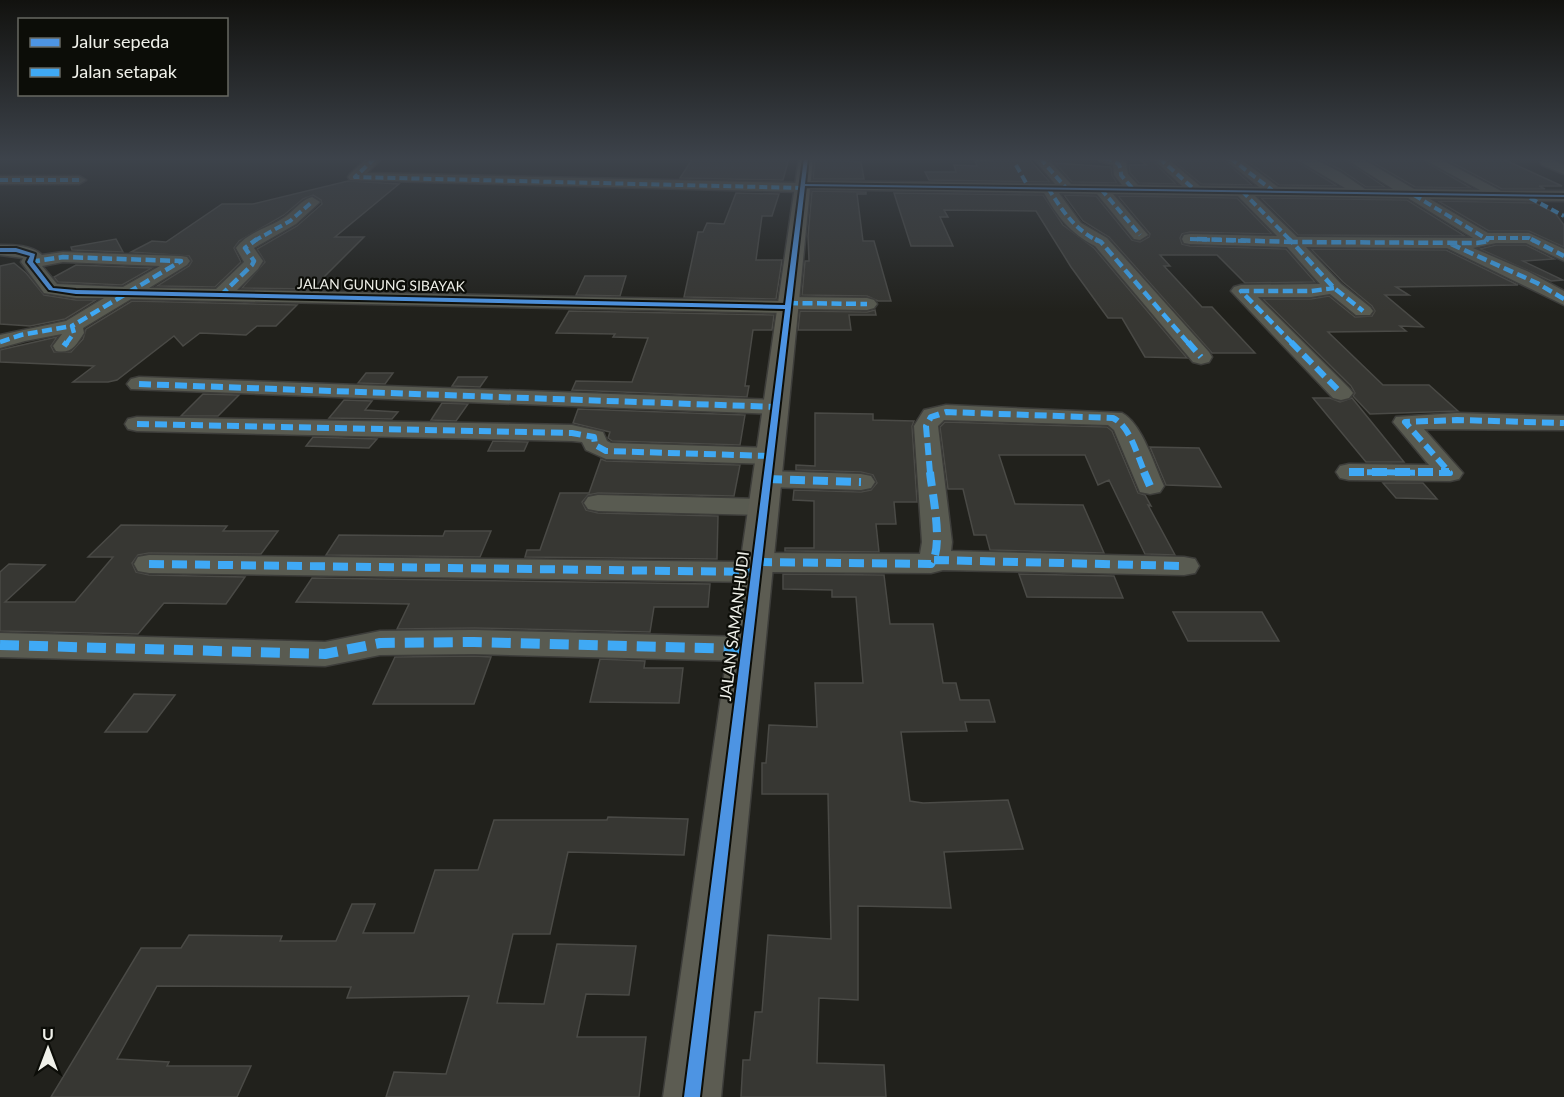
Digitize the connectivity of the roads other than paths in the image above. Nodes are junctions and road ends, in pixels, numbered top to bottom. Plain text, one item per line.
1 (304, 209) edge
2 (798, 209) edge
3 (1064, 209) edge
4 (1118, 209) edge
5 (1260, 209) edge
6 (1437, 209) edge
7 (1140, 235) dead end
8 (1485, 238) junction
9 (1190, 239) dead end
10 (1292, 242) junction
11 (1448, 243) junction
12 (0, 250) edge
13 (1564, 256) edge
14 (30, 262) junction
15 (1334, 288) junction
16 (127, 294) junction
17 (220, 296) junction
18 (1564, 299) edge
19 (867, 304) dead end
20 (788, 305) junction
21 (1363, 311) dead end
22 (72, 326) junction
23 (0, 342) edge
24 (64, 346) dead end
25 (1201, 357) dead end
26 (139, 384) dead end
27 (1341, 393) dead end
28 (776, 407) junction
29 (1564, 423) edge
30 (137, 424) dead end
31 (1349, 472) dead end
32 (767, 481) junction
33 (861, 482) dead end
34 (1150, 486) dead end
35 (598, 503) dead end
36 (934, 560) junction
37 (149, 564) dead end
38 (1184, 566) dead end
39 (756, 567) junction
40 (0, 645) edge
41 (746, 649) junction
42 (692, 1097) edge

1 - 17 street
2 - 20 street, JALAN SAMANHUDI
3 - 25 street
4 - 7 street
5 - 10 street
6 - 8 street
8 - 11 street
8 - 13 street
9 - 10 street
10 - 11 street
10 - 15 street
11 - 18 street
12 - 14 street, JALAN GUNUNG SIBAYAK
14 - 16 street, JALAN GUNUNG SIBAYAK
14 - 16 street
15 - 21 street
15 - 27 street
16 - 17 street, JALAN GUNUNG SIBAYAK
16 - 22 street
17 - 20 street, JALAN GUNUNG SIBAYAK
19 - 20 street, JALAN GUNUNG SIBAYAK
20 - 28 street, JALAN SAMANHUDI
22 - 23 street
22 - 24 street
26 - 28 street
28 - 32 street, JALAN SAMANHUDI
29 - 31 street
30 - 32 street
32 - 33 street
32 - 35 street
32 - 39 street, JALAN SAMANHUDI
34 - 36 street
36 - 38 street
36 - 39 street
37 - 39 street
39 - 41 street, JALAN SAMANHUDI
40 - 41 street
41 - 42 street, JALAN SAMANHUDI

